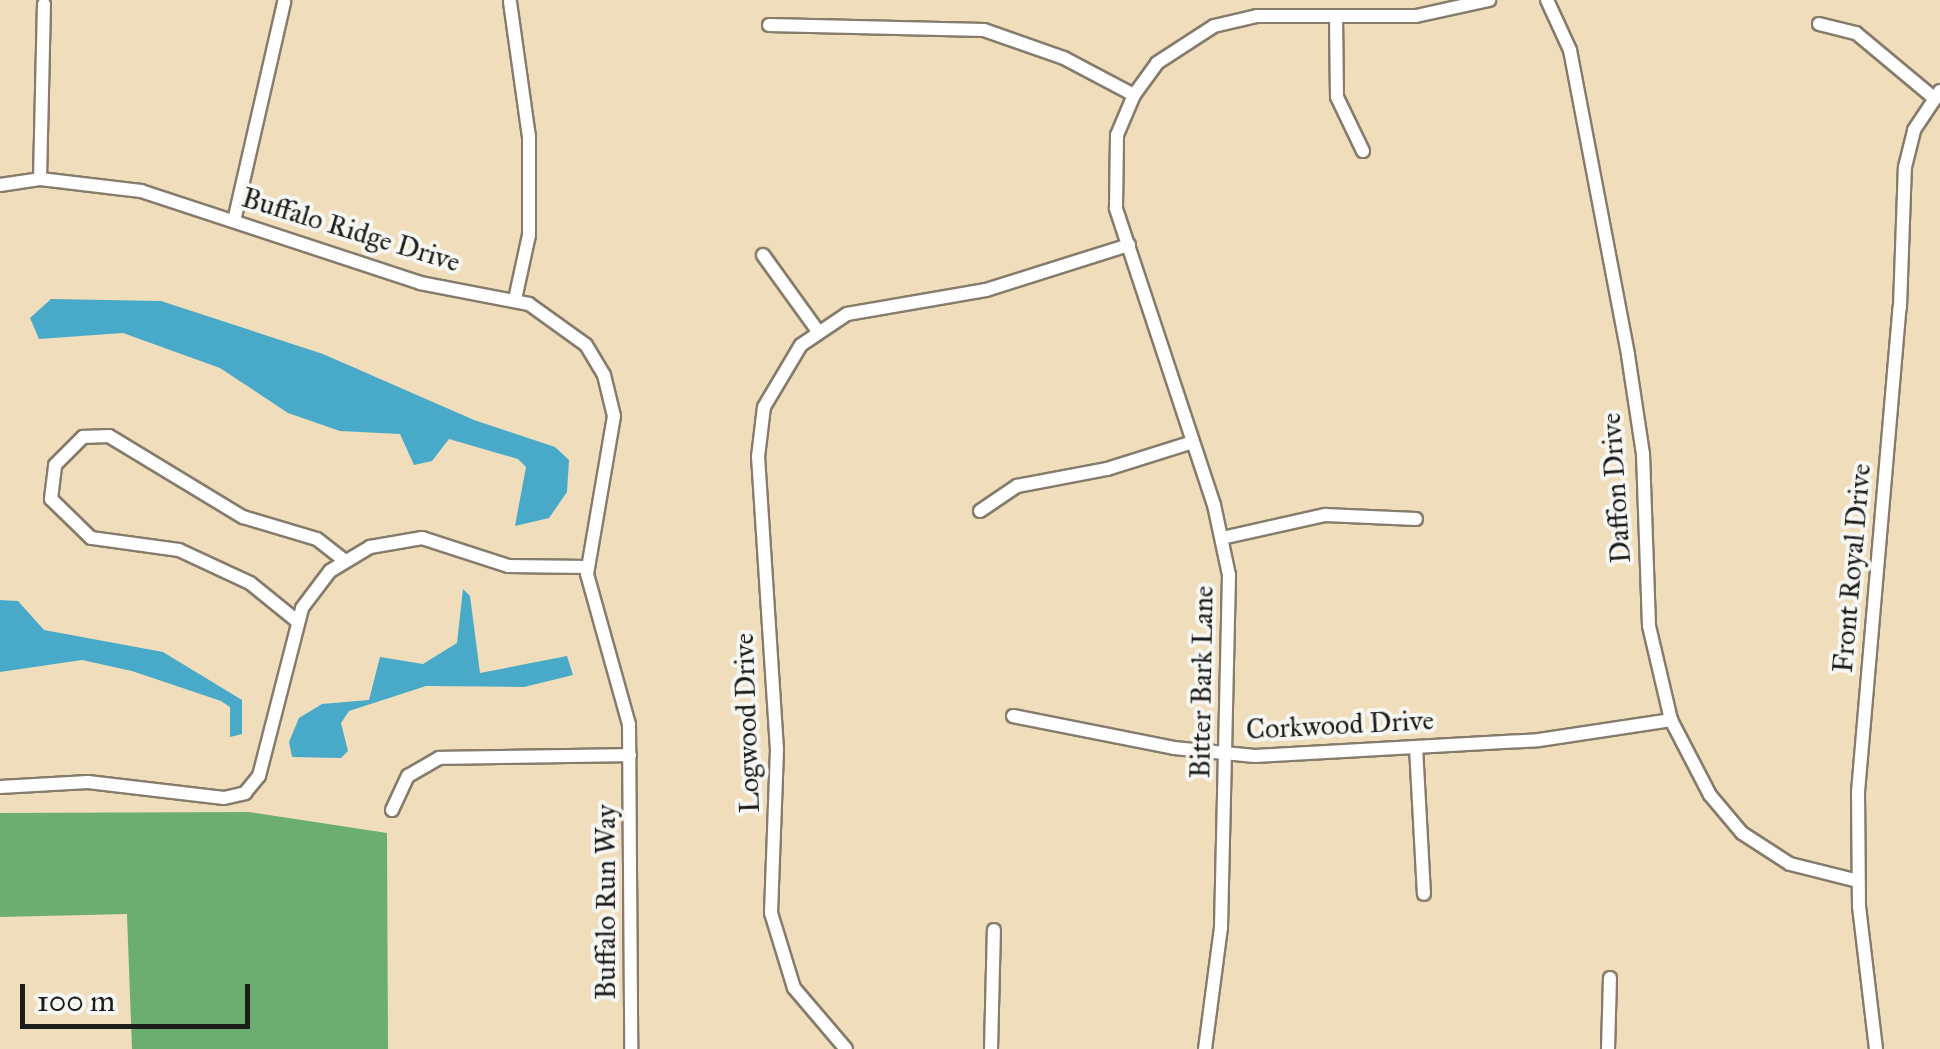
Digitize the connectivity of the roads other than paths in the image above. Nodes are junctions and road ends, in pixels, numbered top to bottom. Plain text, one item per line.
1 (1489, 0) edge
2 (1546, 0) edge
3 (284, 2) edge
4 (510, 2) dead end
5 (44, 4) dead end
6 (1336, 16) junction
7 (1819, 24) dead end
8 (769, 25) dead end
9 (1937, 94) edge
10 (1134, 95) junction
11 (1363, 152) dead end
12 (40, 179) junction
13 (0, 186) edge
14 (234, 220) junction
15 (1129, 245) junction
16 (763, 255) dead end
17 (516, 299) junction
18 (817, 330) junction
19 (1193, 442) junction
20 (980, 511) dead end
21 (1416, 519) dead end
22 (1222, 538) junction
23 (344, 560) junction
24 (587, 567) junction
25 (297, 621) junction
26 (1013, 716) dead end
27 (1671, 720) junction
28 (1416, 748) junction
29 (1227, 754) junction
30 (630, 755) junction
31 (0, 787) edge
32 (392, 810) dead end
33 (1858, 880) junction
34 (1424, 894) dead end
35 (994, 930) dead end
36 (1610, 978) dead end
37 (840, 1047) edge
38 (631, 1049) edge
39 (991, 1049) edge
40 (1205, 1049) edge
41 (1608, 1049) edge
42 (1876, 1049) edge

1 - 6 street
2 - 27 street, Daffon Drive
3 - 14 street
4 - 17 street
5 - 12 street
6 - 10 street
6 - 11 street
7 - 9 street
8 - 10 street
9 - 33 street, Front Royal Drive
10 - 15 street, Bitter Bark Lane
12 - 13 street, Buffalo Ridge Drive
12 - 14 street, Buffalo Ridge Drive
14 - 17 street, Buffalo Ridge Drive
15 - 18 street
15 - 19 street, Bitter Bark Lane
16 - 18 street
17 - 24 street, Buffalo Ridge Drive
18 - 37 street, Logwood Drive
19 - 20 street
19 - 22 street, Bitter Bark Lane
21 - 22 street
22 - 29 street, Bitter Bark Lane
23 - 24 street
23 - 25 street
23 - 25 street
24 - 30 street, Buffalo Run Way
25 - 31 street
26 - 29 street, Corkwood Drive
27 - 28 street, Corkwood Drive
27 - 33 street, Daffon Drive
28 - 29 street, Corkwood Drive
28 - 34 street
29 - 40 street, Bitter Bark Lane
30 - 32 street
30 - 38 street, Buffalo Run Way
33 - 42 street, Front Royal Drive
35 - 39 street
36 - 41 street

